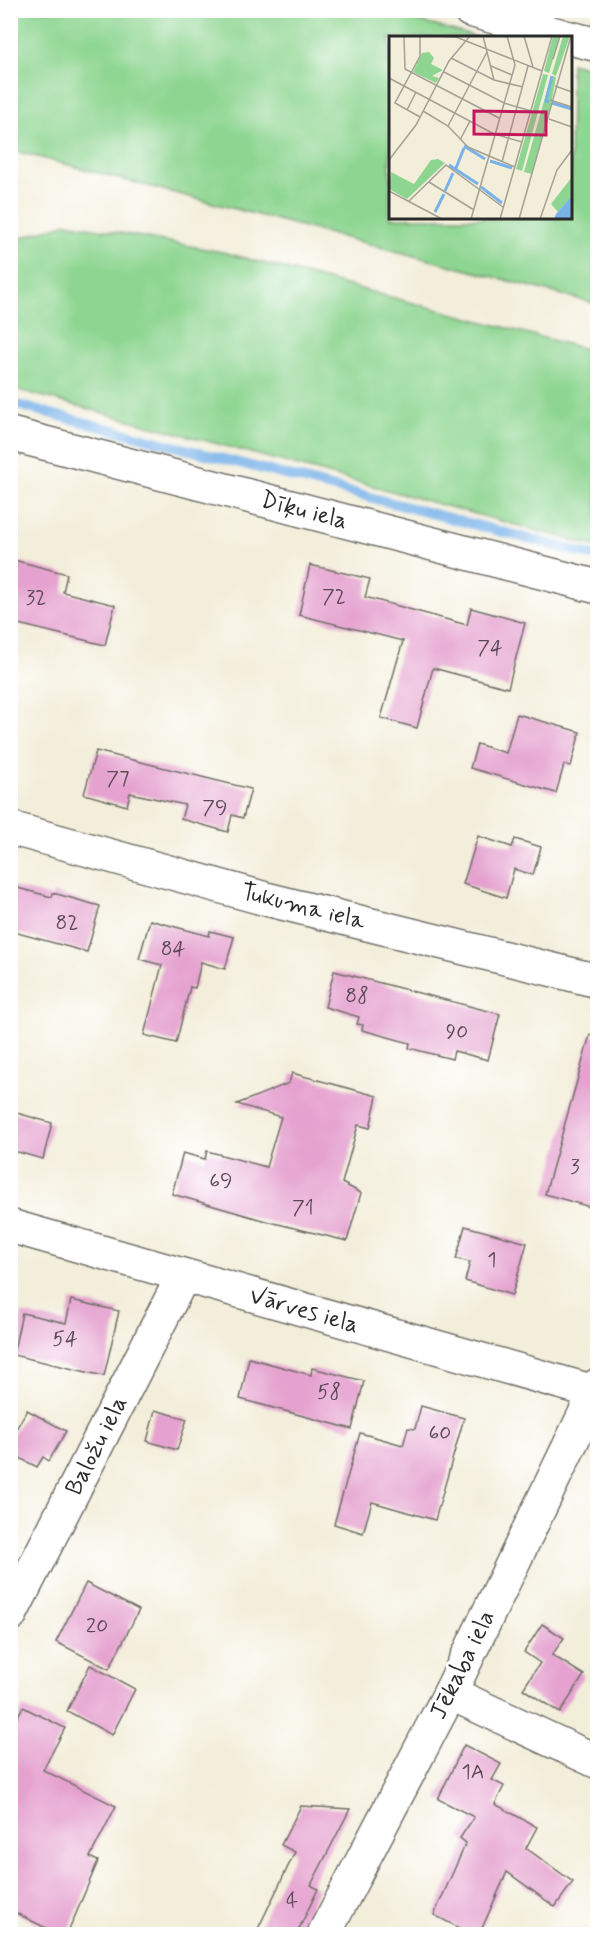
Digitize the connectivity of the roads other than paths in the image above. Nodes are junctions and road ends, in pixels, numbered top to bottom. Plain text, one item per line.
1 (470, 10) edge
2 (562, 36) edge
3 (572, 39) edge
4 (597, 45) edge
5 (10, 435) edge
6 (597, 587) edge
7 (10, 828) edge
8 (597, 981) edge
9 (10, 1226) edge
10 (183, 1276) junction
11 (597, 1390) edge
12 (10, 1615) edge
13 (450, 1693) junction
14 (597, 1762) edge
15 (324, 1935) edge

1 - 2 street
3 - 4 street
5 - 6 street, Dīķu iela
7 - 8 street, Tukuma iela
9 - 10 street, Vārves iela
10 - 11 street, Vārves iela
10 - 12 street, Baložu iela
11 - 13 street, Jēkaba iela
13 - 14 street
13 - 15 street, Jēkaba iela

